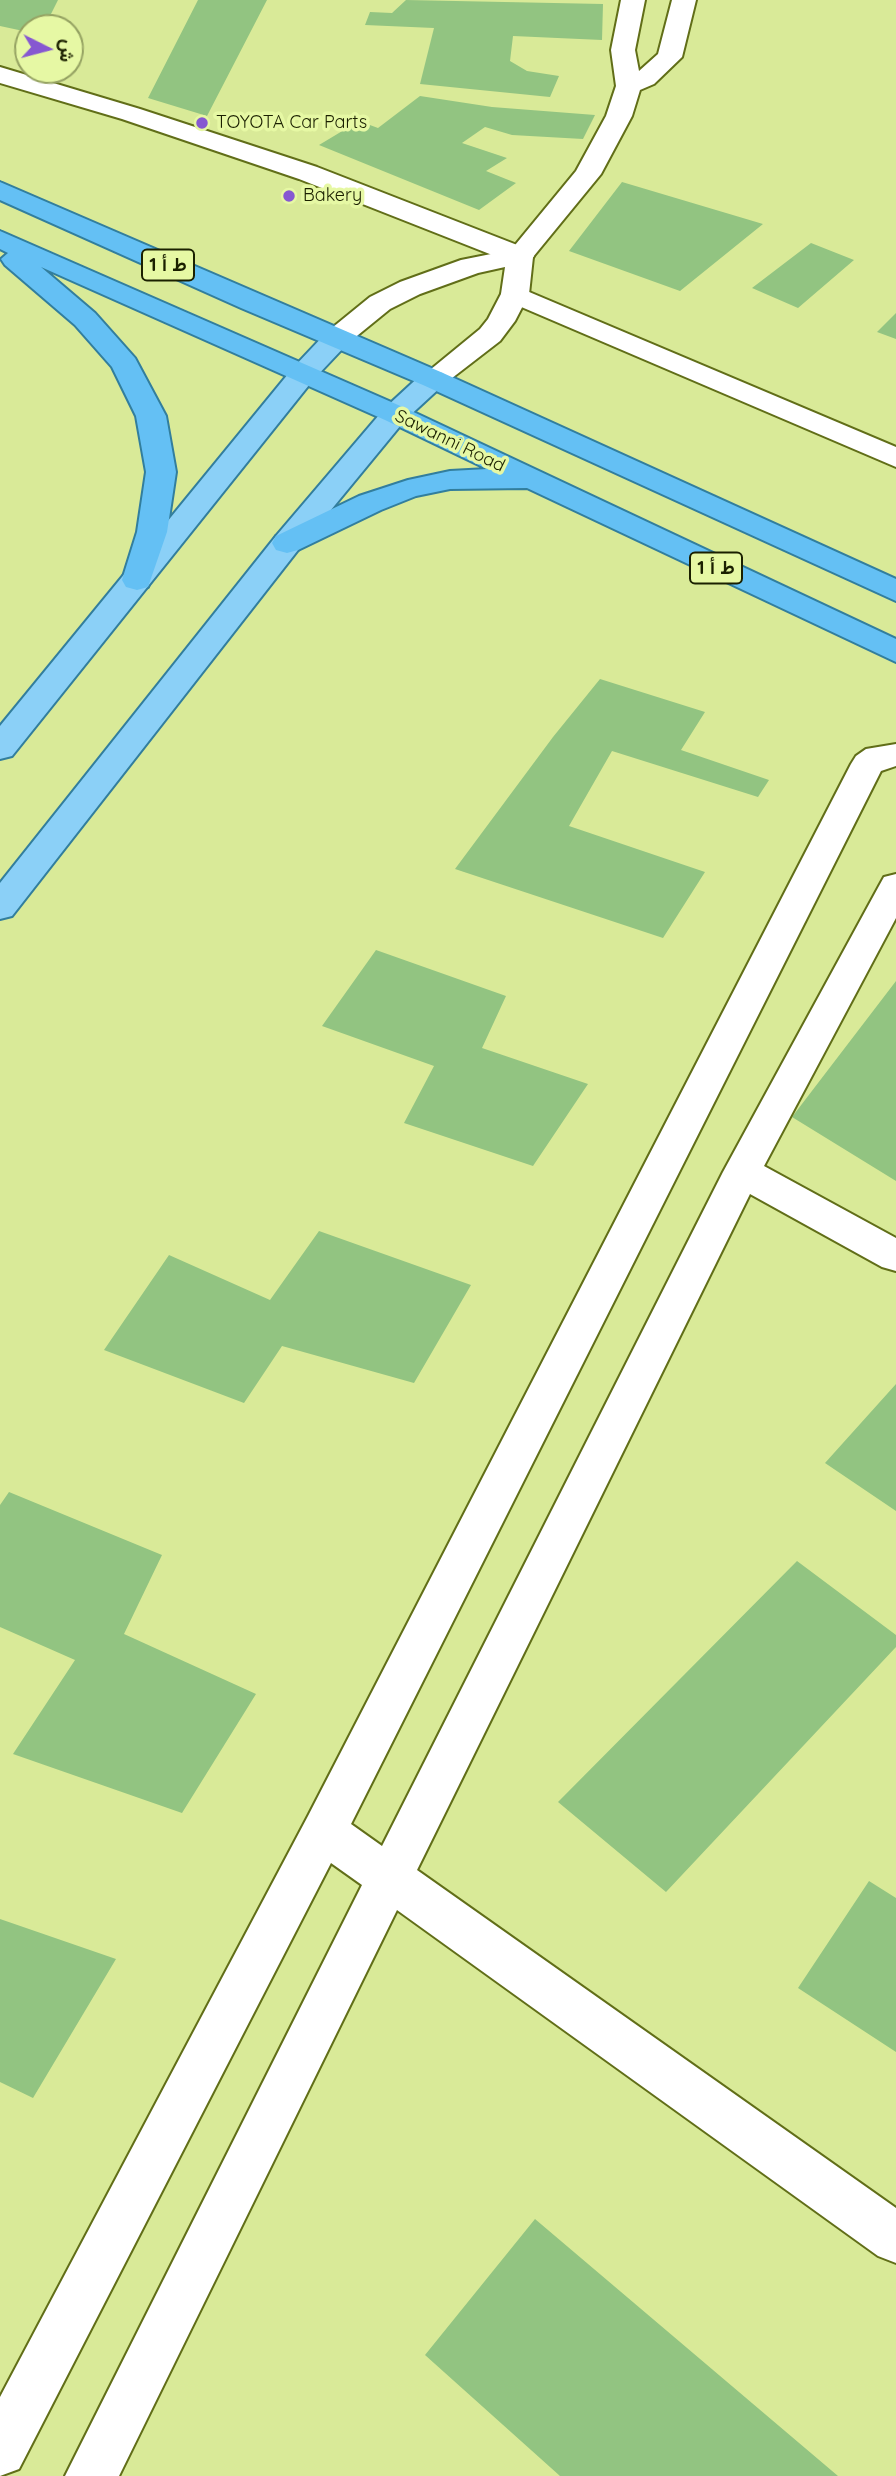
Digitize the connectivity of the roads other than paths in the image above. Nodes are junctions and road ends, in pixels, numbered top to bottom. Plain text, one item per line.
1 (632, 0) edge
2 (684, 0) edge
3 (0, 75) edge
4 (629, 86) junction
5 (0, 190) edge
6 (0, 239) edge
7 (0, 247) edge
8 (520, 256) junction
9 (514, 294) junction
10 (337, 338) junction
11 (303, 373) junction
12 (433, 379) junction
13 (395, 414) junction
14 (896, 458) edge
15 (536, 483) junction
16 (287, 543) junction
17 (136, 580) junction
18 (896, 591) edge
19 (896, 652) edge
20 (0, 748) edge
21 (896, 755) edge
22 (896, 886) edge
23 (0, 907) edge
24 (742, 1172) junction
25 (896, 1256) edge
26 (324, 1831) junction
27 (390, 1879) junction
28 (896, 2238) edge
29 (0, 2450) edge
30 (92, 2476) edge

1 - 4 street
2 - 4 street
3 - 8 street
4 - 8 street
5 - 10 highway, ط أ 1
6 - 11 highway, Sawanni Road / ط أ 1
7 - 17 highway
8 - 9 street
8 - 10 street
9 - 12 street
9 - 14 street
10 - 11 main road
10 - 12 highway, ط أ 1
11 - 13 highway, Sawanni Road / ط أ 1
11 - 17 main road
12 - 13 main road
12 - 18 highway, ط أ 1
13 - 15 highway, Sawanni Road / ط أ 1
13 - 16 main road
15 - 16 highway
15 - 19 highway, Sawanni Road / ط أ 1
16 - 23 main road
17 - 20 main road
21 - 26 street
22 - 24 street
24 - 25 street
24 - 27 street
26 - 27 street
26 - 29 street
27 - 28 street
27 - 30 street

